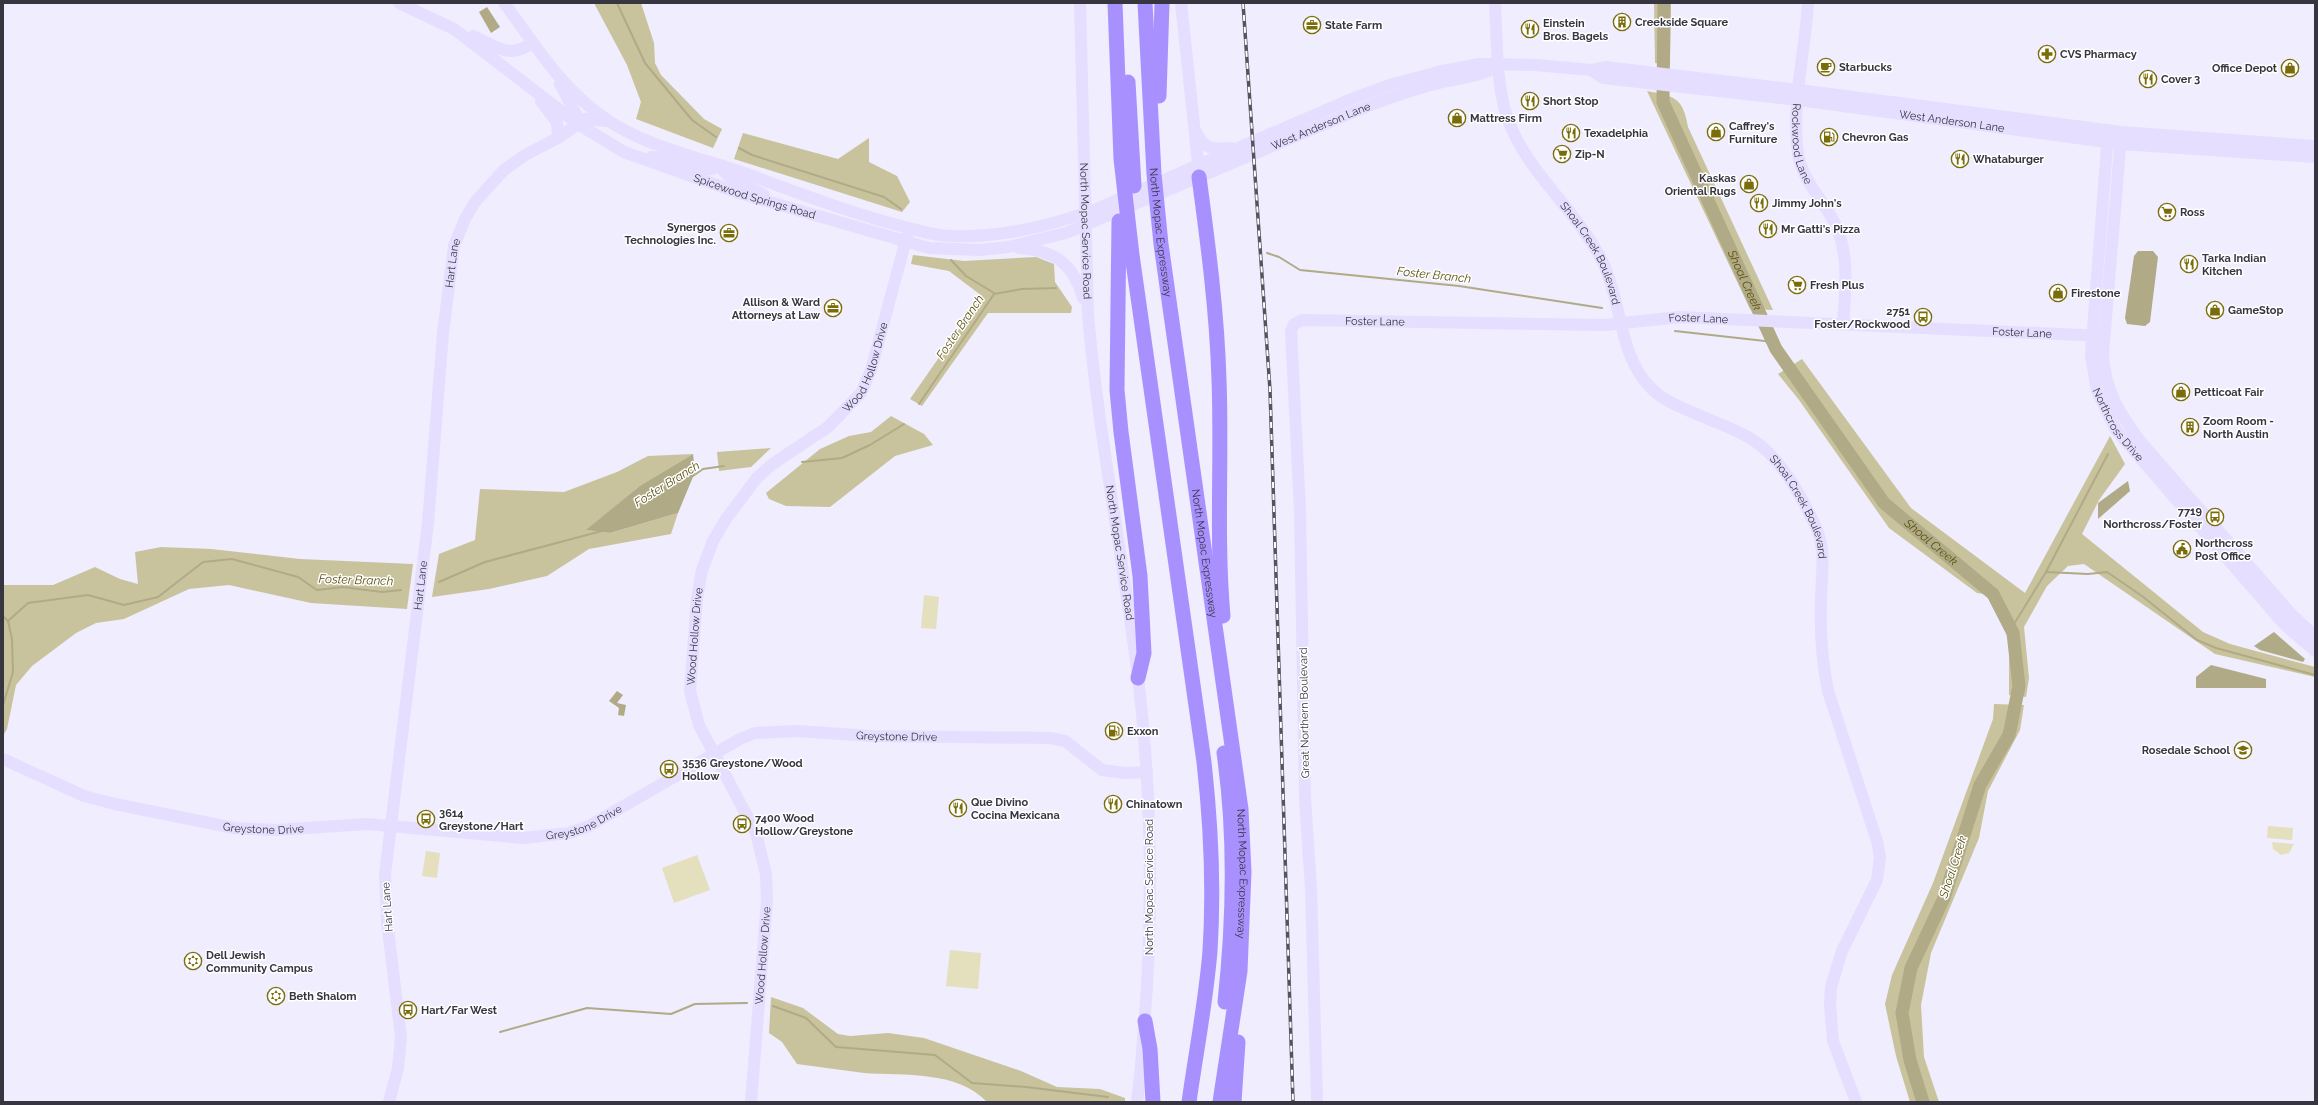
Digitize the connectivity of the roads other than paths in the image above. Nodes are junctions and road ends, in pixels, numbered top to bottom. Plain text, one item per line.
1 (399, 3) edge
2 (504, 3) edge
3 (1080, 3) edge
4 (1115, 3) edge
5 (1124, 3) edge
6 (1136, 3) edge
7 (1145, 3) edge
8 (1162, 3) edge
9 (1181, 3) edge
10 (1494, 3) edge
11 (1808, 3) edge
12 (454, 29) junction
13 (532, 44) junction
14 (1499, 66) junction
15 (556, 75) junction
16 (529, 86) junction
17 (1799, 95) junction
18 (611, 122) junction
19 (578, 124) junction
20 (1196, 128) junction
21 (1152, 133) junction
22 (2108, 136) junction
23 (558, 138) junction
24 (2121, 138) junction
25 (2249, 140) junction
26 (2315, 146) edge
27 (1240, 148) junction
28 (2194, 148) junction
29 (2295, 150) junction
30 (634, 156) junction
31 (2315, 157) edge
32 (1121, 159) junction
33 (720, 165) junction
34 (1193, 174) junction
35 (1158, 183) joint
36 (1147, 200) joint
37 (782, 206) junction
38 (1099, 214) junction
39 (1085, 220) junction
40 (909, 228) junction
41 (2106, 242) junction
42 (905, 243) junction
43 (1008, 247) junction
44 (1088, 315) junction
45 (1843, 323) junction
46 (1294, 324) joint
47 (1622, 324) junction
48 (2098, 335) junction
49 (2152, 455) junction
50 (2143, 463) junction
51 (2257, 574) junction
52 (2248, 583) junction
53 (2315, 636) edge
54 (2315, 651) edge
55 (1219, 661) junction
56 (1138, 678) junction
57 (714, 755) junction
58 (3, 759) edge
59 (1147, 772) junction
60 (392, 827) junction
61 (1240, 971) junction
62 (1144, 1021) junction
63 (389, 1102) edge
64 (751, 1102) edge
65 (1136, 1102) edge
66 (1153, 1102) edge
67 (1189, 1102) edge
68 (1198, 1102) edge
69 (1211, 1102) edge
70 (1220, 1102) edge
71 (1234, 1102) edge
72 (1317, 1102) edge
73 (1856, 1102) edge

1 - 12 street, Spicewood Springs Road
2 - 13 street, Spicewood Springs Road
3 - 39 street, North Mopac Service Road
4 - 32 highway
5 - 68 highway
6 - 69 highway
7 - 21 highway, North Mopac Expressway
8 - 21 highway
9 - 20 street
10 - 14 street, Shoal Creek Boulevard
11 - 17 street, Rockwood Lane
12 - 13 street
12 - 16 street, Spicewood Springs Road
13 - 15 street, Spicewood Springs Road
14 - 17 street, West Anderson Lane
14 - 27 street, West Anderson Lane
14 - 34 street, West Anderson Lane
14 - 47 street, Shoal Creek Boulevard
15 - 18 street, Spicewood Springs Road
15 - 19 street
16 - 19 street, Spicewood Springs Road
16 - 23 street
17 - 22 street, West Anderson Lane
17 - 45 street, Rockwood Lane
18 - 19 street
18 - 33 street, Spicewood Springs Road
19 - 23 street, Hart Lane
19 - 30 street, Spicewood Springs Road
20 - 27 street
20 - 34 street
21 - 55 highway, North Mopac Expressway
22 - 24 street, West Anderson Lane
22 - 41 street, Northcross Drive
23 - 60 street, Hart Lane
24 - 25 street, West Anderson Lane
24 - 28 street, West Anderson Lane
24 - 41 street, Northcross Drive
25 - 28 street
25 - 29 street, West Anderson Lane
26 - 29 street, West Anderson Lane
27 - 34 street, West Anderson Lane
28 - 29 street, West Anderson Lane
29 - 31 street, West Anderson Lane
30 - 33 street
30 - 37 street, Spicewood Springs Road
32 - 56 highway
32 - 67 highway
33 - 37 street
33 - 40 street, Spicewood Springs Road
34 - 35 street, West Anderson Lane
34 - 36 street, West Anderson Lane
34 - 55 highway
35 - 38 street, Spicewood Springs Road
36 - 38 street, Spicewood Springs Road
37 - 42 street, Spicewood Springs Road
38 - 39 street, Spicewood Springs Road
39 - 40 street, Spicewood Springs Road
39 - 43 street, Spicewood Springs Road
39 - 44 street, North Mopac Service Road
40 - 42 street, Wood Hollow Drive
41 - 48 street, Northcross Drive
42 - 43 street, Spicewood Springs Road
42 - 57 street, Wood Hollow Drive
43 - 44 street
44 - 56 street, North Mopac Service Road
45 - 47 street, Foster Lane
45 - 48 street, Foster Lane
46 - 47 street, Foster Lane
46 - 72 street, Great Northern Boulevard
47 - 73 street, Shoal Creek Boulevard
48 - 49 street, Northcross Drive
48 - 50 street, Northcross Drive
49 - 50 street
49 - 51 street, Northcross Drive
50 - 52 street, Northcross Drive
51 - 52 street
51 - 53 street, Northcross Drive
52 - 54 street, Northcross Drive
55 - 61 highway, North Mopac Expressway
56 - 59 street, North Mopac Service Road
57 - 59 street, Greystone Drive
57 - 60 street, Greystone Drive
57 - 64 street, Wood Hollow Drive
58 - 60 street, Greystone Drive
59 - 62 street, North Mopac Service Road
60 - 63 street, Hart Lane
61 - 70 highway, North Mopac Expressway
61 - 71 highway
62 - 65 street, North Mopac Service Road
62 - 66 highway

